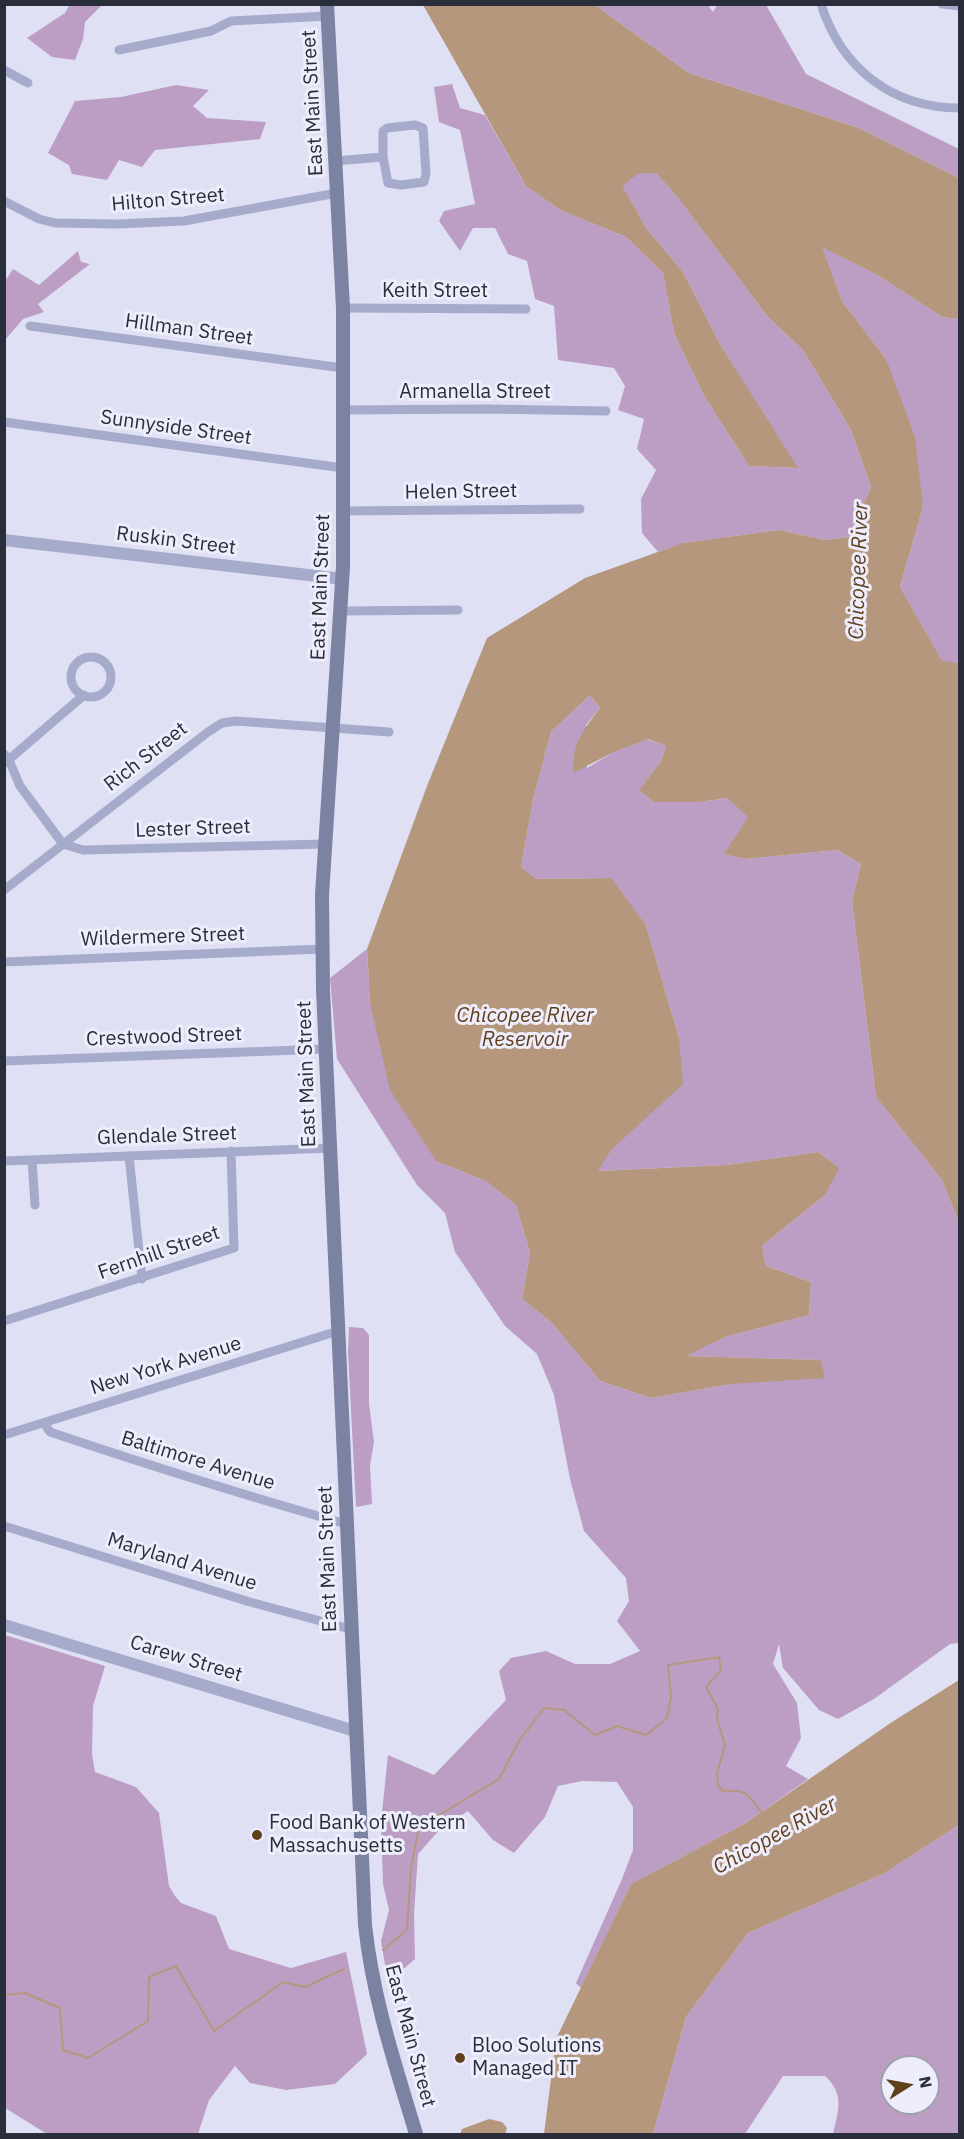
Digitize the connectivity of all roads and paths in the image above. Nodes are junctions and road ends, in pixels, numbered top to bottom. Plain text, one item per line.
1 (822, 4) edge
2 (942, 4) edge
3 (960, 6) edge
4 (328, 10) edge
5 (119, 50) dead end
6 (4, 70) edge
7 (27, 83) dead end
8 (960, 108) edge
9 (384, 157) junction
10 (335, 161) junction
11 (337, 194) junction
12 (4, 201) edge
13 (343, 308) junction
14 (526, 309) dead end
15 (30, 326) dead end
16 (343, 369) junction
17 (344, 410) junction
18 (606, 411) dead end
19 (4, 422) edge
20 (344, 468) junction
21 (580, 509) dead end
22 (343, 511) junction
23 (4, 540) edge
24 (343, 579) junction
25 (458, 610) dead end
26 (341, 611) junction
27 (84, 695) junction
28 (333, 727) junction
29 (389, 732) dead end
30 (6, 759) edge
31 (63, 844) junction
32 (325, 844) junction
33 (4, 890) edge
34 (322, 949) junction
35 (4, 962) edge
36 (326, 1049) junction
37 (4, 1061) edge
38 (330, 1148) junction
39 (231, 1151) junction
40 (129, 1156) junction
41 (32, 1160) junction
42 (4, 1161) edge
43 (35, 1205) dead end
44 (142, 1279) junction
45 (4, 1321) edge
46 (338, 1331) junction
47 (44, 1423) junction
48 (4, 1435) edge
49 (346, 1524) junction
50 (4, 1526) edge
51 (4, 1625) edge
52 (350, 1629) junction
53 (355, 1731) junction
54 (417, 2134) edge

1 - 8 street
2 - 3 street
4 - 5 street
4 - 10 main road, East Main Street
6 - 7 street
9 - 9 street
9 - 10 street
10 - 11 main road, East Main Street
11 - 12 street, Hilton Street
11 - 13 main road, East Main Street
13 - 14 street, Keith Street
13 - 16 main road, East Main Street
15 - 16 street, Hillman Street
16 - 17 main road, East Main Street
17 - 18 street, Armanella Street
17 - 20 main road, East Main Street
19 - 20 street, Sunnyside Street
20 - 22 main road, East Main Street
21 - 22 street, Helen Street
22 - 24 main road, East Main Street
23 - 24 street, Ruskin Street
24 - 26 main road, East Main Street
25 - 26 street
26 - 28 main road, East Main Street
27 - 27 street
27 - 30 street
28 - 29 street, Rich Street
28 - 31 street, Rich Street
28 - 32 main road, East Main Street
30 - 31 street
31 - 32 street, Lester Street
31 - 33 street, Rich Street
32 - 34 main road, East Main Street
34 - 35 street, Wildermere Street
34 - 36 main road, East Main Street
36 - 37 street, Crestwood Street
36 - 38 main road, East Main Street
38 - 39 street, Glendale Street
38 - 46 main road, East Main Street
39 - 40 street, Glendale Street
39 - 44 street, Fernhill Street
40 - 41 street, Glendale Street
40 - 44 street
41 - 42 street, Glendale Street
41 - 43 street
44 - 45 street, Fernhill Street
46 - 47 street, New York Avenue
46 - 49 main road, East Main Street
47 - 48 street, New York Avenue
47 - 49 street, Baltimore Avenue
49 - 52 main road, East Main Street
50 - 52 street, Maryland Avenue
51 - 53 street, Carew Street
52 - 53 main road, East Main Street
53 - 54 main road, East Main Street

